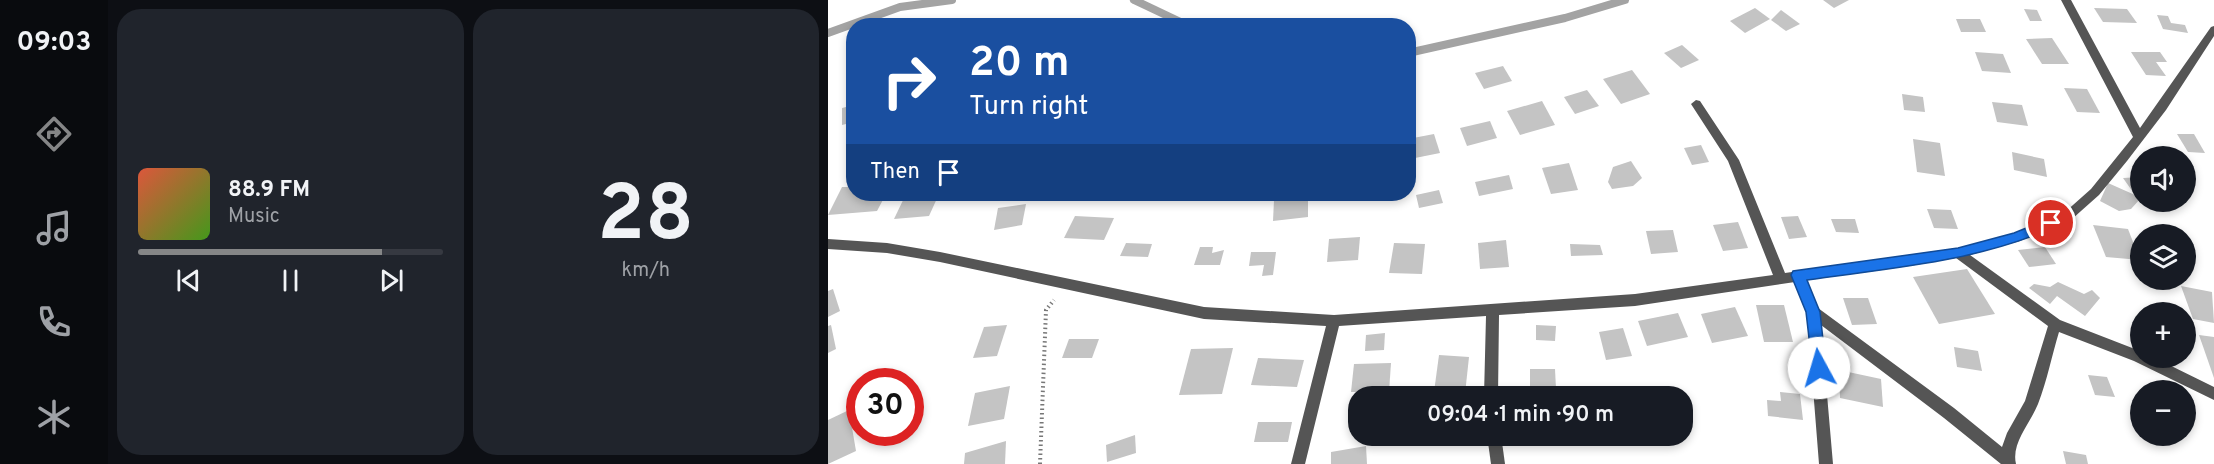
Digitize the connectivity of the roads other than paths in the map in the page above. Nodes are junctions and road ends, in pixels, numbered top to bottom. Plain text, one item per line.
1 (2066, 0) edge
2 (2214, 29) edge
3 (1696, 104) dead end
4 (2139, 137) junction
5 (828, 244) edge
6 (1958, 253) junction
7 (1798, 275) junction
8 (1781, 278) junction
9 (1493, 311) junction
10 (1813, 312) junction
11 (1334, 321) junction
12 (2055, 324) junction
13 (1491, 386) edge
14 (2214, 394) edge
15 (1496, 446) edge
16 (2008, 461) edge
17 (1298, 464) edge
18 (1498, 464) edge
19 (1826, 464) edge

1 - 4 street
2 - 4 street
3 - 8 street
4 - 6 street
5 - 11 street
6 - 7 street
6 - 12 street
7 - 8 street
7 - 10 street
8 - 9 street
9 - 11 street
9 - 13 street
10 - 16 street
10 - 19 street
11 - 17 street
12 - 14 street
12 - 16 street
15 - 18 street

